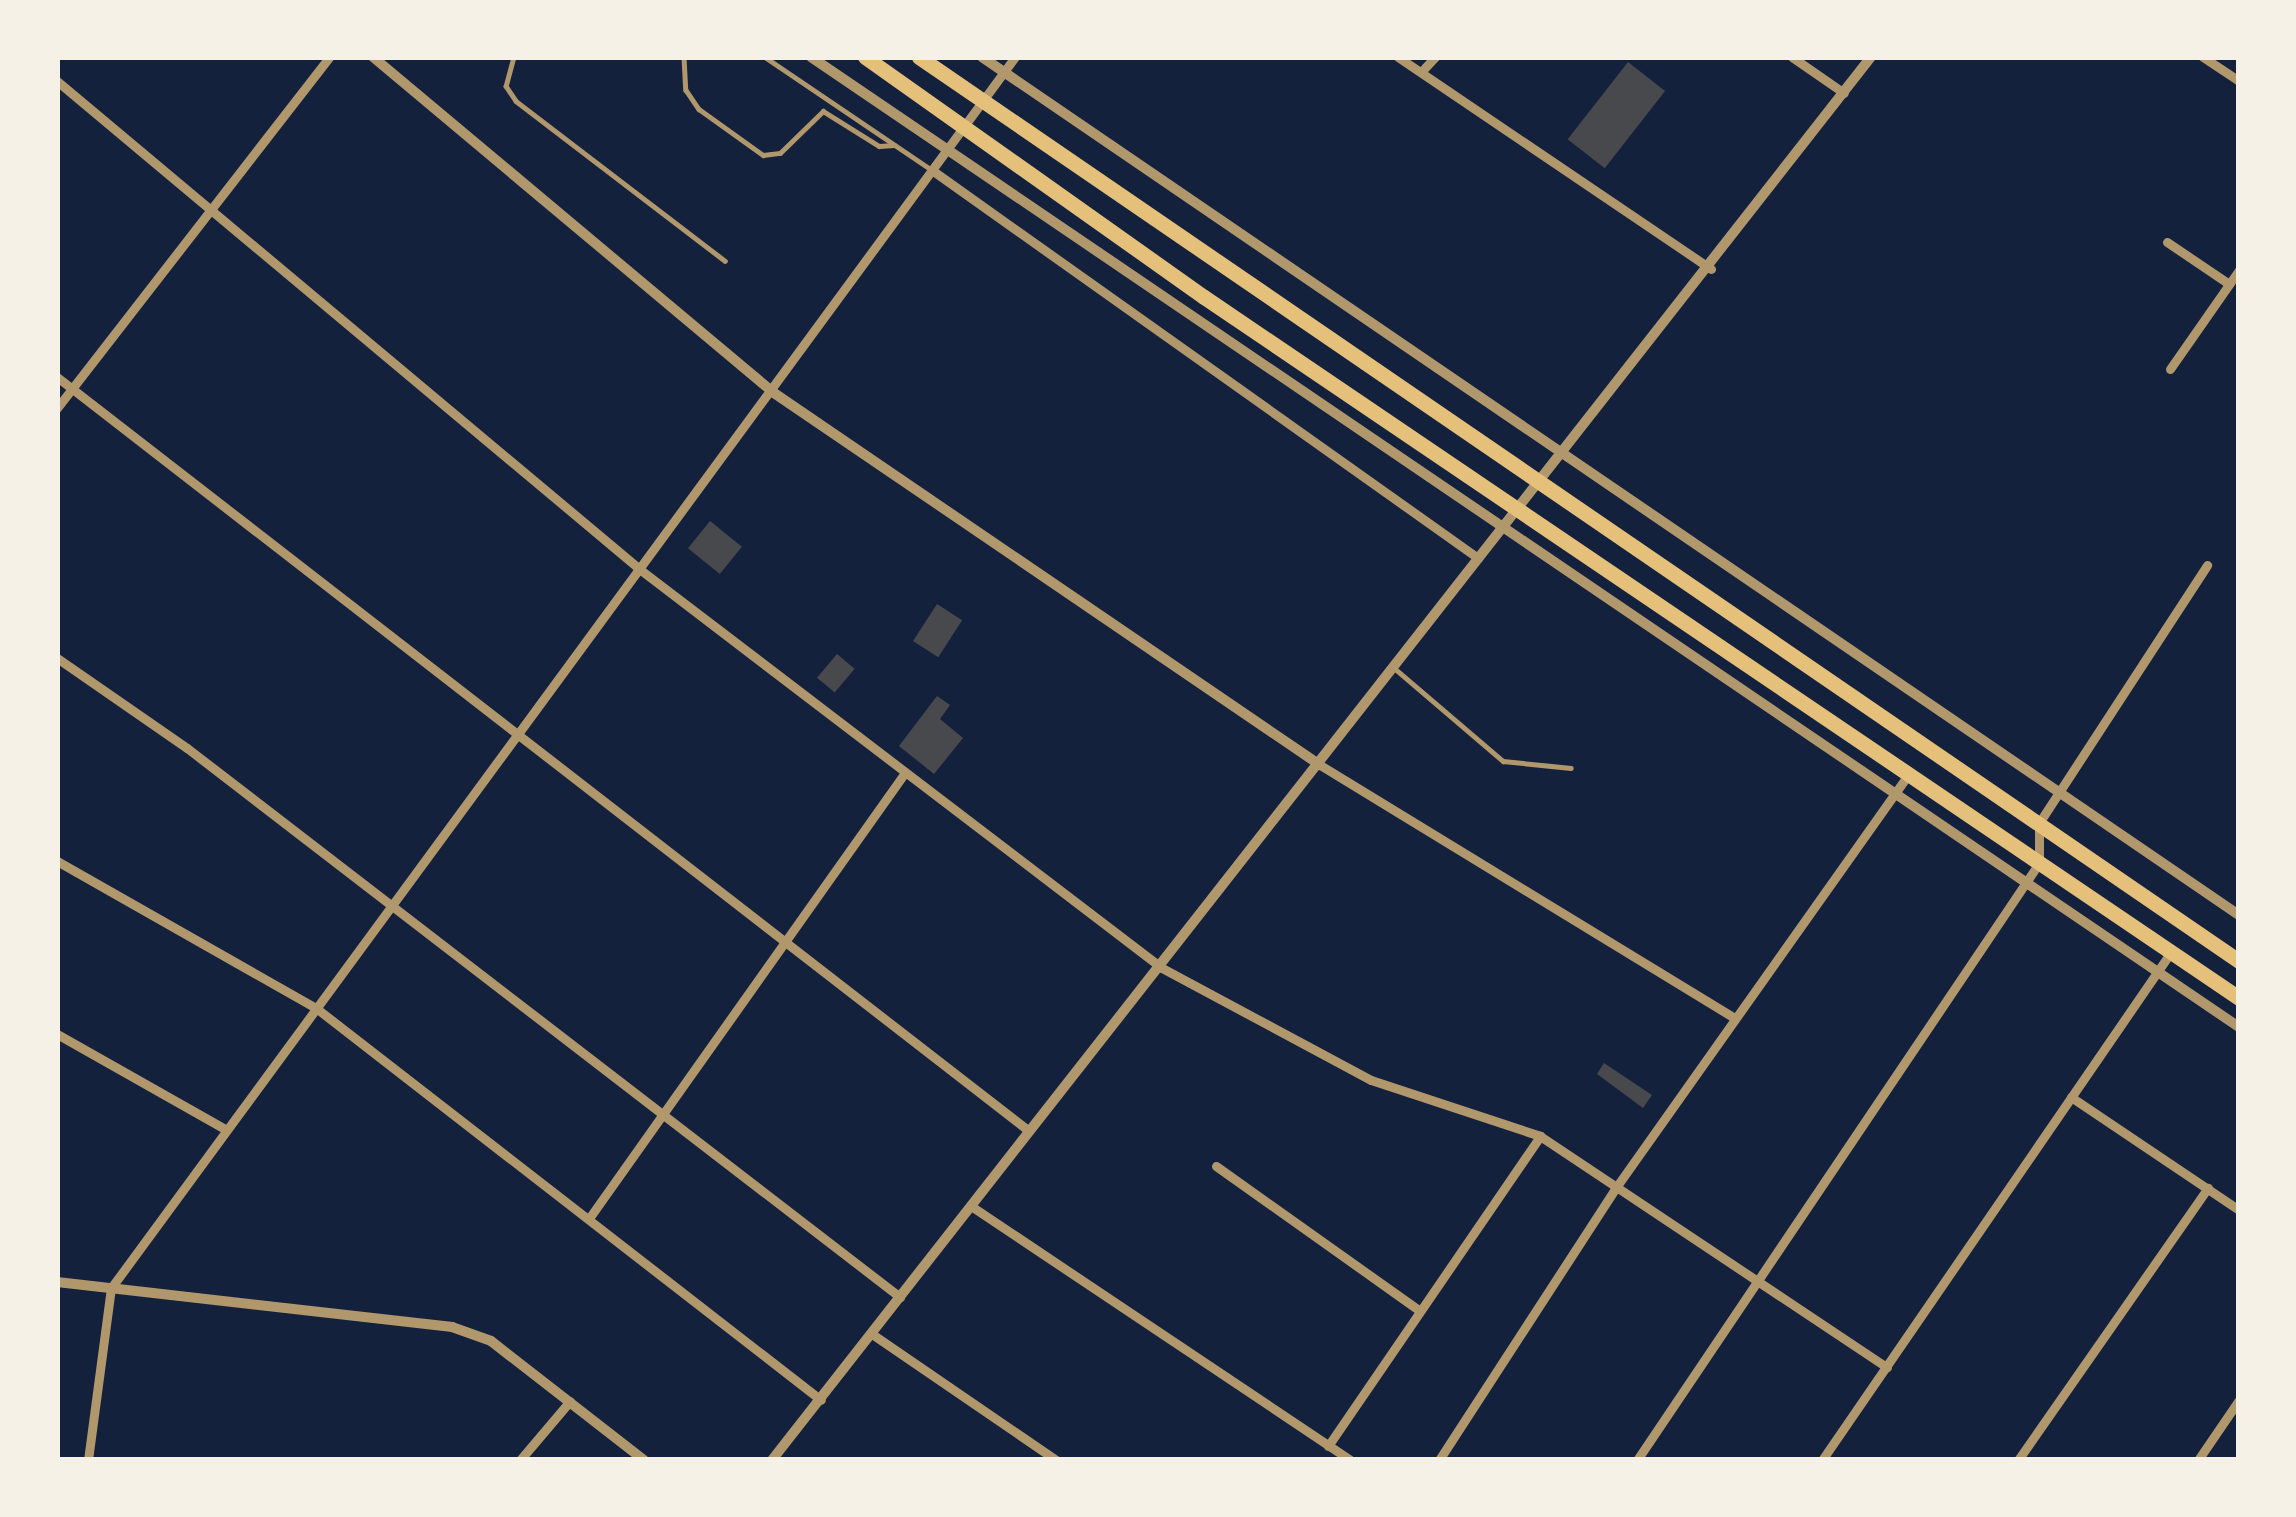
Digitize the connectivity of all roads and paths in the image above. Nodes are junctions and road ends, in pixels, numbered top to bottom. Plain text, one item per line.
1 (329, 57) edge
2 (373, 57) edge
3 (514, 57) edge
4 (684, 57) edge
5 (765, 57) edge
6 (811, 57) edge
7 (865, 57) edge
8 (920, 57) edge
9 (982, 57) edge
10 (1015, 57) edge
11 (1398, 57) edge
12 (1435, 57) edge
13 (1792, 57) edge
14 (1871, 57) edge
15 (2203, 57) edge
16 (1004, 72) junction
17 (1420, 72) junction
18 (57, 81) edge
19 (2239, 81) edge
20 (1844, 93) junction
21 (984, 101) junction
22 (968, 127) junction
23 (894, 145) junction
24 (952, 151) junction
25 (936, 173) junction
26 (212, 207) junction
27 (2167, 242) dead end
28 (724, 261) dead end
29 (1711, 269) junction
30 (2239, 270) edge
31 (2229, 284) junction
32 (2170, 369) dead end
33 (57, 377) edge
34 (73, 388) junction
35 (773, 393) junction
36 (57, 408) edge
37 (1560, 450) junction
38 (1537, 481) junction
39 (1517, 508) junction
40 (1505, 523) junction
41 (1478, 558) junction
42 (2207, 565) dead end
43 (642, 572) junction
44 (57, 658) edge
45 (1393, 667) junction
46 (523, 735) junction
47 (1320, 765) junction
48 (1570, 767) dead end
49 (904, 773) junction
50 (1908, 775) junction
51 (2059, 792) junction
52 (1895, 796) junction
53 (2039, 824) junction
54 (57, 861) edge
55 (2038, 863) junction
56 (2026, 882) junction
57 (390, 911) junction
58 (2239, 915) edge
59 (785, 944) junction
60 (2170, 952) junction
61 (2239, 961) edge
62 (1162, 968) junction
63 (2158, 970) junction
64 (2236, 989) edge
65 (316, 1008) junction
66 (1734, 1018) junction
67 (2239, 1027) edge
68 (58, 1036) edge
69 (2071, 1097) junction
70 (664, 1117) junction
71 (225, 1129) junction
72 (1029, 1131) junction
73 (1540, 1136) junction
74 (1216, 1166) dead end
75 (1617, 1186) junction
76 (2208, 1188) junction
77 (971, 1206) junction
78 (2239, 1210) edge
79 (590, 1216) junction
80 (57, 1282) edge
81 (1757, 1283) junction
82 (111, 1288) junction
83 (900, 1297) junction
84 (1419, 1310) junction
85 (872, 1334) junction
86 (1887, 1367) junction
87 (820, 1400) junction
88 (2239, 1400) edge
89 (570, 1401) junction
90 (1328, 1445) junction
91 (88, 1460) edge
92 (520, 1460) edge
93 (644, 1460) edge
94 (772, 1460) edge
95 (1056, 1460) edge
96 (1350, 1460) edge
97 (1439, 1460) edge
98 (1637, 1460) edge
99 (1822, 1460) edge
100 (2018, 1460) edge
101 (2198, 1460) edge

1 - 26 street
2 - 35 street
3 - 28 lane
4 - 23 lane
5 - 23 lane
6 - 24 street
7 - 22 highway
8 - 21 highway
9 - 16 street
10 - 16 street
11 - 17 street
12 - 17 street
13 - 20 street
14 - 20 street
15 - 19 street
16 - 21 street
16 - 37 street
17 - 29 street
18 - 26 street
20 - 29 street
21 - 22 street
21 - 38 highway
22 - 24 street
22 - 39 highway
23 - 25 lane
24 - 25 street
24 - 40 street
25 - 35 street
25 - 41 street
26 - 34 street
26 - 43 street
27 - 31 street
29 - 37 street
30 - 31 street
31 - 32 street
33 - 34 street
34 - 36 street
34 - 46 street
35 - 43 street
35 - 47 street
37 - 38 street
37 - 51 street
38 - 39 street
38 - 53 highway
39 - 40 street
39 - 50 highway
40 - 41 street
40 - 52 street
41 - 45 street
42 - 51 street
43 - 46 street
43 - 49 street
44 - 57 street
45 - 47 street
45 - 48 lane
46 - 57 street
46 - 59 street
47 - 62 street
47 - 66 street
49 - 59 street
49 - 62 street
50 - 52 street
50 - 55 highway
51 - 53 street
51 - 58 street
52 - 56 street
52 - 66 street
53 - 55 street
53 - 61 highway
54 - 65 street
55 - 56 street
55 - 60 highway
56 - 63 street
56 - 81 street
57 - 65 street
57 - 70 street
59 - 70 street
59 - 72 street
60 - 63 street
60 - 64 highway
62 - 72 street
62 - 73 street
63 - 67 street
63 - 69 street
65 - 71 street
65 - 79 street
66 - 75 street
68 - 71 street
69 - 76 street
69 - 86 street
70 - 79 street
70 - 83 street
71 - 82 street
72 - 77 street
73 - 75 street
73 - 84 street
74 - 84 street
75 - 81 street
75 - 97 street
76 - 78 street
76 - 100 street
77 - 83 street
77 - 90 street
79 - 87 street
80 - 82 street
81 - 86 street
81 - 98 street
82 - 89 street
82 - 91 street
83 - 85 street
84 - 90 street
85 - 87 street
85 - 95 street
86 - 99 street
87 - 94 street
88 - 101 street
89 - 92 street
89 - 93 street
90 - 96 street

